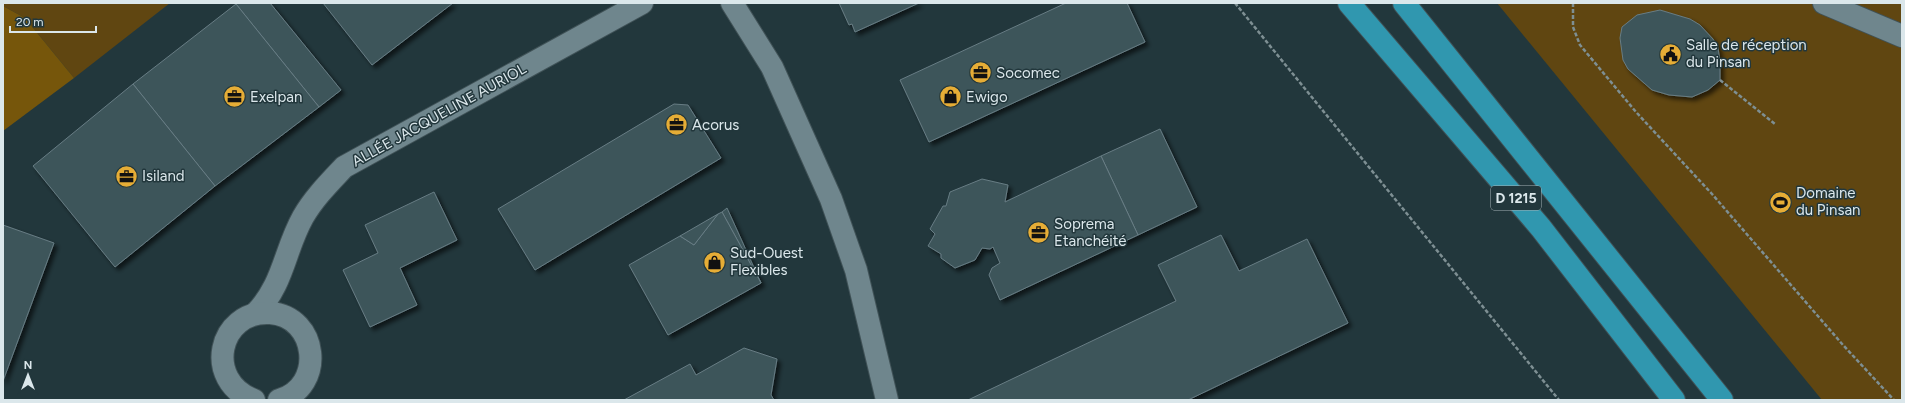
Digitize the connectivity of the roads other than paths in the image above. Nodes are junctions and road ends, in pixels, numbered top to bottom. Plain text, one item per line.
1 (642, 3) edge
2 (732, 3) edge
3 (1349, 3) edge
4 (1404, 3) edge
5 (1824, 3) edge
6 (1902, 36) edge
7 (282, 271) junction
8 (255, 314) junction
9 (286, 317) junction
10 (254, 400) edge
11 (279, 400) edge
12 (887, 400) edge
13 (1674, 400) edge
14 (1722, 400) edge

1 - 7 street, ALLÉE JACQUELINE AURIOL
2 - 12 street
3 - 13 highway, D 1215
4 - 14 highway, D 1215
5 - 6 street
7 - 8 street, ALLÉE JACQUELINE AURIOL
7 - 9 street, ALLÉE JACQUELINE AURIOL
8 - 9 street
8 - 10 street
9 - 11 street

